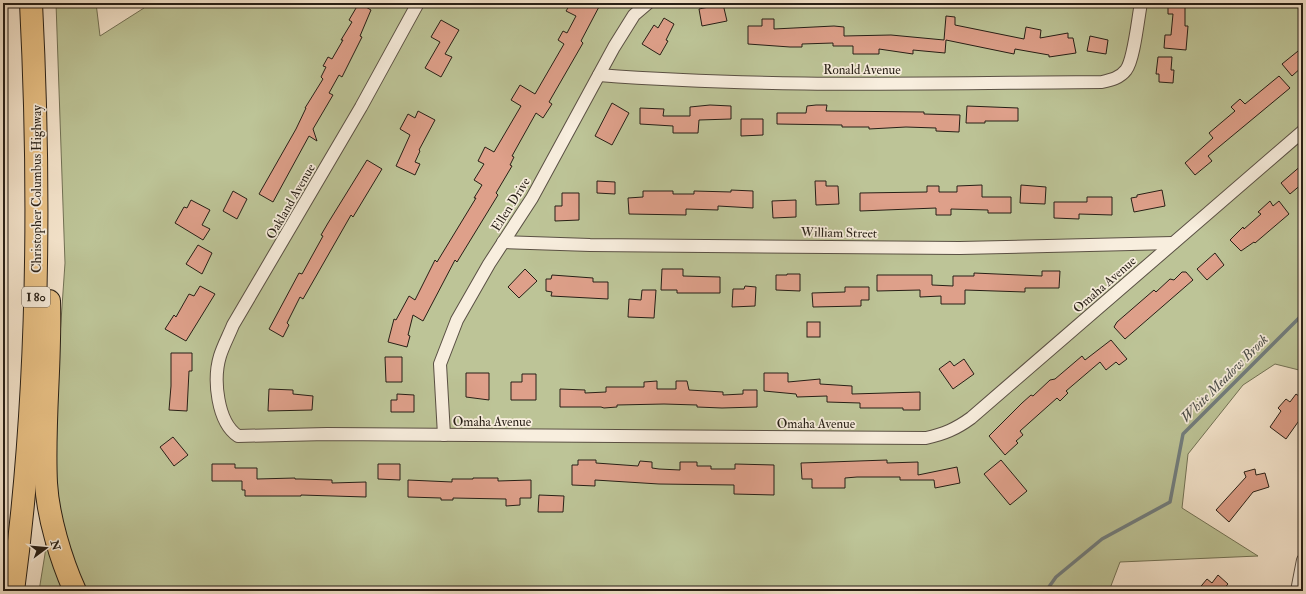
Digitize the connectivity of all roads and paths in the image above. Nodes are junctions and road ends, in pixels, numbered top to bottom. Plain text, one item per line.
1 (31, 3) edge
2 (418, 3) edge
3 (648, 3) edge
4 (1140, 3) edge
5 (599, 75) junction
6 (1303, 131) edge
7 (37, 168) junction
8 (503, 242) junction
9 (1174, 243) junction
10 (224, 421) joint
11 (444, 435) junction
12 (1303, 562) edge
13 (13, 591) edge
14 (75, 591) edge
15 (1297, 591) edge

1 - 7 highway, Christopher Columbus Highway / I 80
2 - 10 street, Oakland Avenue
3 - 5 street, Ellen Drive
4 - 5 street, Ronald Avenue
5 - 8 street, Ellen Drive
6 - 9 street, Omaha Avenue
7 - 13 highway, Christopher Columbus Highway / I 80
7 - 14 highway
8 - 9 street, William Street
8 - 11 street, Ellen Drive
9 - 11 street, Omaha Avenue
10 - 11 street, Omaha Avenue
12 - 15 street

